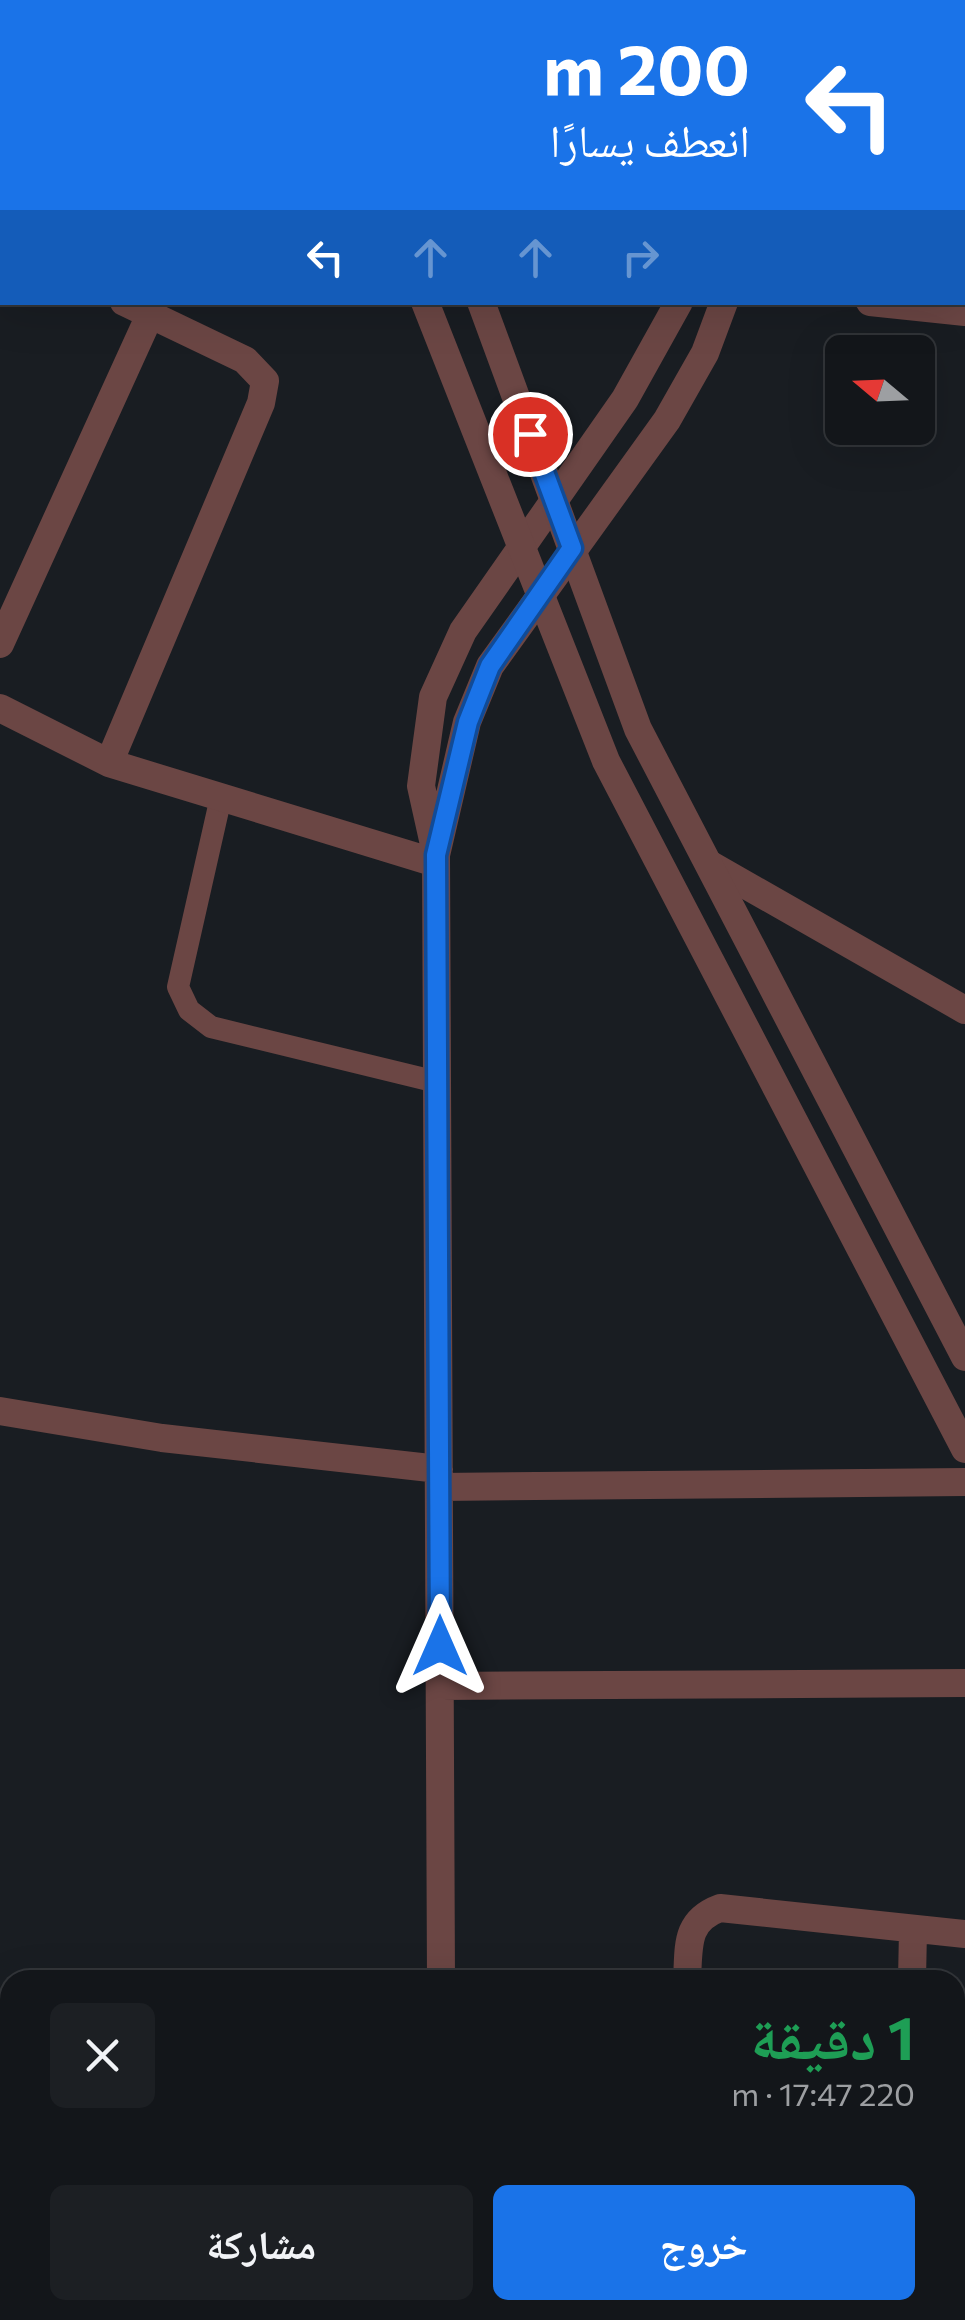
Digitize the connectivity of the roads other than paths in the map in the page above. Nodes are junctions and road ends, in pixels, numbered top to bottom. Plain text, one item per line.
1 (129, 305) edge
2 (425, 305) edge
3 (482, 305) edge
4 (677, 305) edge
5 (723, 305) edge
6 (898, 305) edge
7 (965, 312) edge
8 (149, 317) junction
9 (554, 500) junction
10 (522, 548) junction
11 (572, 548) junction
12 (540, 594) junction
13 (0, 644) edge
14 (0, 708) edge
15 (108, 763) junction
16 (222, 797) junction
17 (436, 859) junction
18 (709, 864) junction
19 (965, 1010) edge
20 (437, 1082) junction
21 (965, 1357) edge
22 (0, 1411) edge
23 (965, 1448) edge
24 (439, 1478) junction
25 (965, 1482) edge
26 (965, 1683) edge
27 (440, 1686) junction
28 (913, 1930) junction
29 (965, 1934) edge
30 (440, 1970) edge
31 (687, 1970) edge
32 (912, 1970) edge

1 - 8 street
2 - 10 street
3 - 9 street
4 - 9 street
5 - 11 street
6 - 7 street
8 - 13 street
8 - 15 street
9 - 10 street
9 - 11 street
10 - 12 street
10 - 17 street
11 - 12 street
11 - 18 street
12 - 17 street
12 - 23 street
14 - 15 street
15 - 16 street
16 - 17 street
16 - 20 lane
17 - 20 street
18 - 19 street
18 - 21 street
20 - 24 street
22 - 24 street
24 - 25 street
24 - 27 street
26 - 27 street
27 - 30 street
28 - 29 street
28 - 31 street
28 - 32 street

